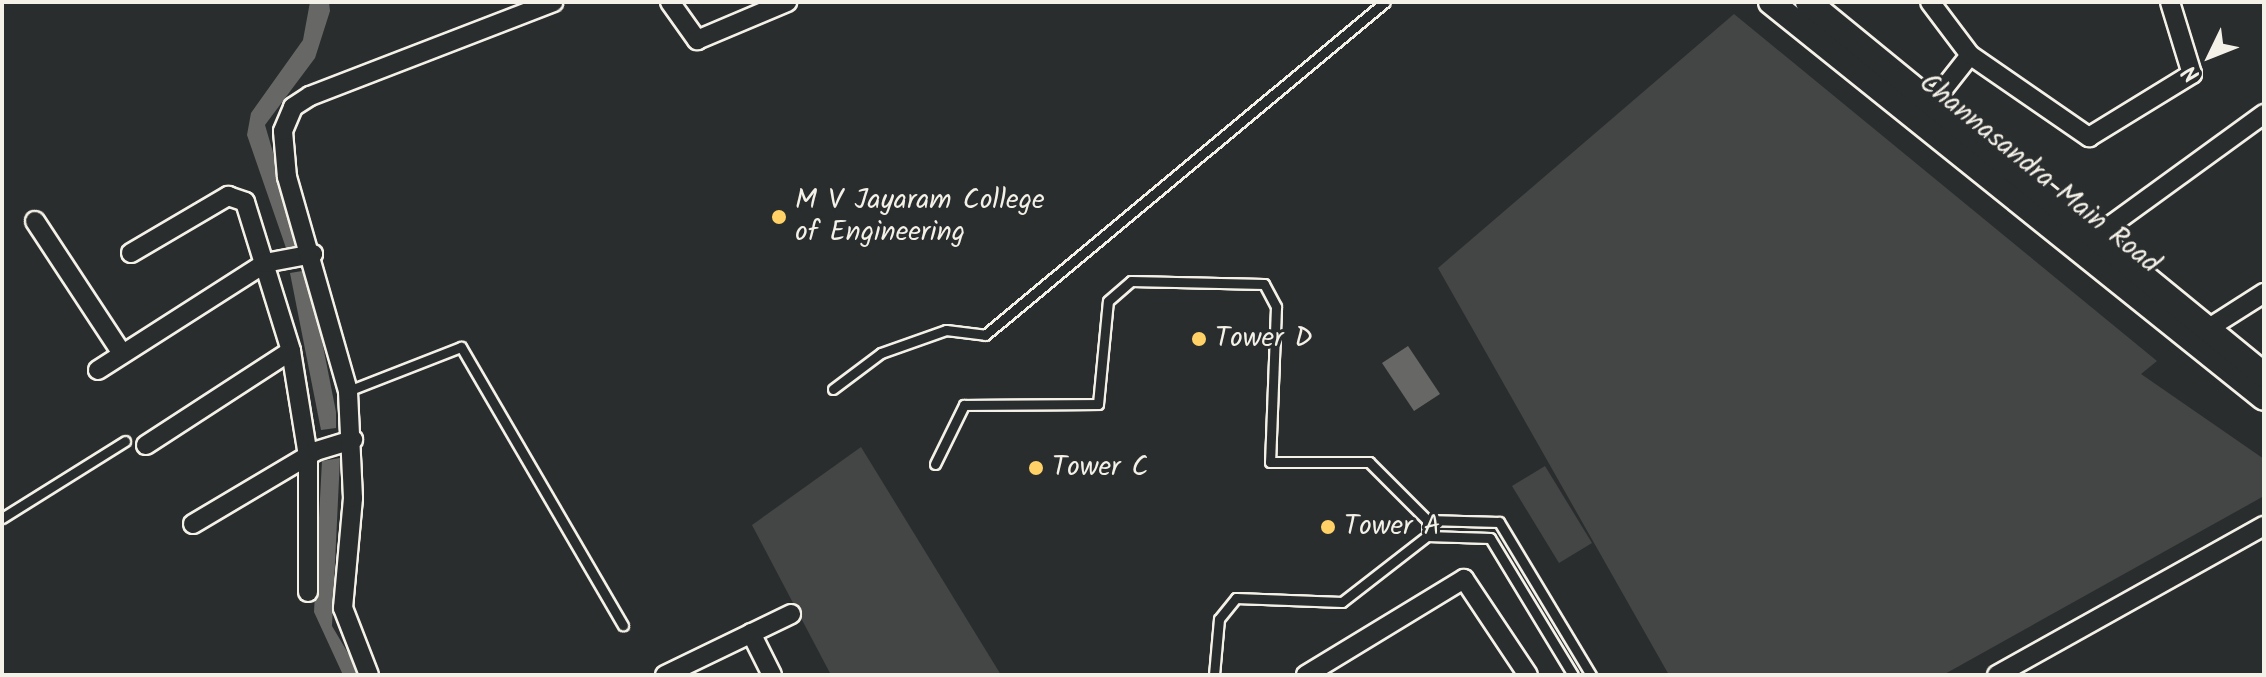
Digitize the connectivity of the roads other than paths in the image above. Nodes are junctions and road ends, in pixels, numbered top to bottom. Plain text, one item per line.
1 (554, 2) edge
2 (670, 2) edge
3 (787, 2) edge
4 (1385, 2) edge
5 (1771, 2) edge
6 (1808, 2) edge
7 (1930, 2) edge
8 (2170, 2) edge
9 (1970, 55) junction
10 (1927, 109) junction
11 (2264, 114) edge
12 (35, 221) dead end
13 (2096, 236) junction
14 (131, 253) dead end
15 (292, 258) junction
16 (2264, 293) edge
17 (2209, 328) junction
18 (291, 351) junction
19 (121, 352) junction
20 (98, 370) dead end
21 (2264, 375) edge
22 (833, 389) dead end
23 (348, 391) junction
24 (2264, 398) edge
25 (125, 441) dead end
26 (146, 445) dead end
27 (329, 447) junction
28 (935, 464) dead end
29 (2, 518) edge
30 (1427, 520) junction
31 (193, 524) dead end
32 (2264, 526) edge
33 (1427, 536) junction
34 (308, 592) dead end
35 (791, 614) dead end
36 (623, 625) dead end
37 (751, 633) junction
38 (369, 675) edge
39 (665, 675) edge
40 (772, 675) edge
41 (1214, 675) edge
42 (1306, 675) edge
43 (1528, 675) edge
44 (1573, 675) edge
45 (1591, 675) edge
46 (1997, 675) edge

1 - 15 street
2 - 3 street
4 - 22 lane
5 - 10 main road, Channasandra Main Road
6 - 10 main road, Channasandra Main Road
7 - 9 street
8 - 9 street
9 - 10 street
10 - 13 main road, Channasandra Main Road
10 - 24 main road, Channasandra Main Road
11 - 13 street
12 - 19 street
13 - 17 main road, Channasandra Main Road
14 - 15 street
15 - 18 street
15 - 19 street
15 - 23 street
16 - 17 street
17 - 21 main road, Channasandra Main Road
18 - 26 street
18 - 27 street
19 - 20 street
23 - 27 street
23 - 36 lane
25 - 29 lane
27 - 31 street
27 - 34 street
27 - 38 street
28 - 30 lane
30 - 33 lane
30 - 45 lane
32 - 46 street
33 - 41 lane
33 - 44 lane
35 - 37 street
37 - 39 street
37 - 40 street
42 - 43 street

